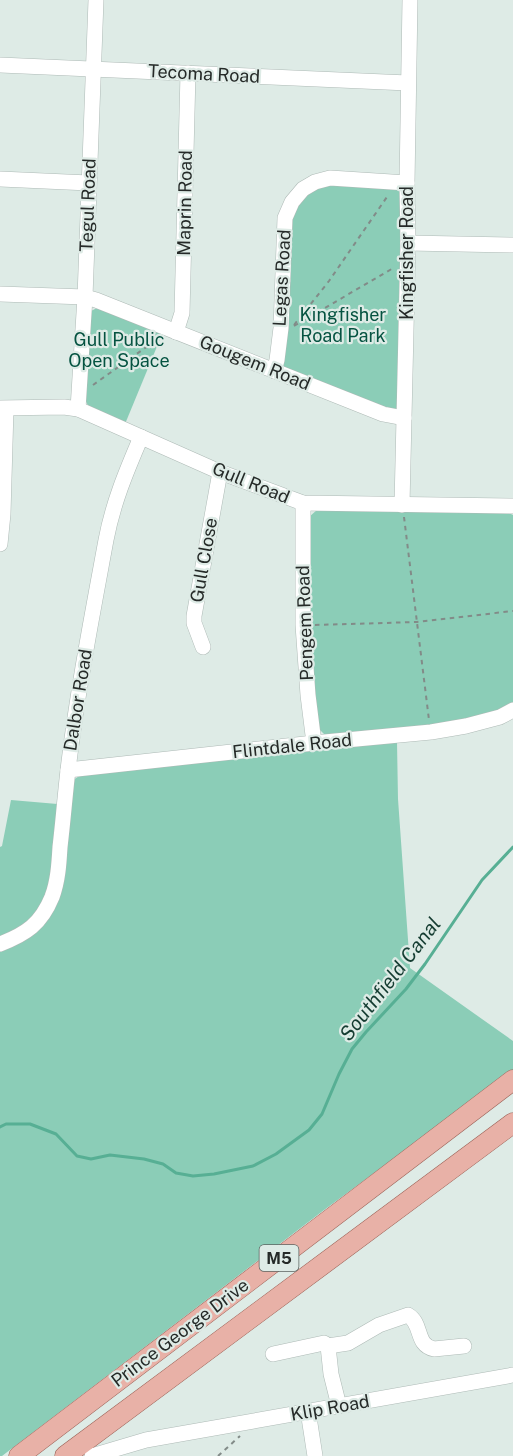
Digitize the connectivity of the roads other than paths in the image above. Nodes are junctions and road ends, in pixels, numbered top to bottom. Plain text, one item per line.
1 (96, 0) edge
2 (410, 0) edge
3 (0, 65) edge
4 (93, 69) junction
5 (188, 73) junction
6 (408, 82) junction
7 (0, 178) edge
8 (400, 182) junction
9 (89, 183) junction
10 (408, 243) junction
11 (513, 245) edge
12 (0, 294) edge
13 (85, 297) junction
14 (176, 332) junction
15 (274, 371) junction
16 (3, 409) edge
17 (78, 409) junction
18 (404, 418) junction
19 (141, 437) junction
20 (220, 472) junction
21 (303, 503) junction
22 (402, 505) junction
23 (513, 506) edge
24 (0, 544) edge
25 (203, 647) dead end
26 (513, 710) edge
27 (314, 742) junction
28 (68, 771) junction
29 (0, 944) edge
30 (513, 1080) edge
31 (513, 1124) edge
32 (328, 1346) junction
33 (464, 1346) dead end
34 (273, 1354) dead end
35 (513, 1375) edge
36 (339, 1406) junction
37 (308, 1411) junction
38 (89, 1448) edge
39 (19, 1456) edge
40 (32, 1456) edge
41 (65, 1456) edge
42 (315, 1456) edge

1 - 4 street, Tegul Road
2 - 6 street, Kingfisher Road
3 - 4 street, Tecoma Road
4 - 5 street, Tecoma Road
4 - 9 street, Tegul Road
5 - 6 street, Tecoma Road
5 - 14 street, Maprin Road
6 - 8 street, Kingfisher Road
7 - 9 street
8 - 10 street, Kingfisher Road
8 - 15 street, Legas Road
9 - 13 street, Tegul Road
10 - 11 street
10 - 18 street, Kingfisher Road
12 - 13 street, Gougem Road
13 - 14 street, Gougem Road
13 - 17 street, Tegul Road
14 - 15 street, Gougem Road
15 - 18 street, Gougem Road
16 - 17 street, Gull Road
16 - 24 street
17 - 19 street, Gull Road
18 - 22 street, Kingfisher Road
19 - 20 street, Gull Road
19 - 28 street, Dalbor Road
20 - 21 street, Gull Road
20 - 25 street, Gull Close
21 - 22 street, Gull Road
21 - 27 street, Pengem Road
22 - 23 street, Gull Road
26 - 27 street, Flintdale Road
27 - 28 street, Flintdale Road
28 - 29 street, Dalbor Road
30 - 39 main road, Prince George Drive / M5
31 - 38 main road, Prince George Drive / M5
32 - 33 street
32 - 34 street
32 - 36 street
35 - 36 street, Klip Road
36 - 37 street, Klip Road
37 - 38 street, Klip Road
37 - 42 street
38 - 40 main road
38 - 41 main road, Prince George Drive / M5

